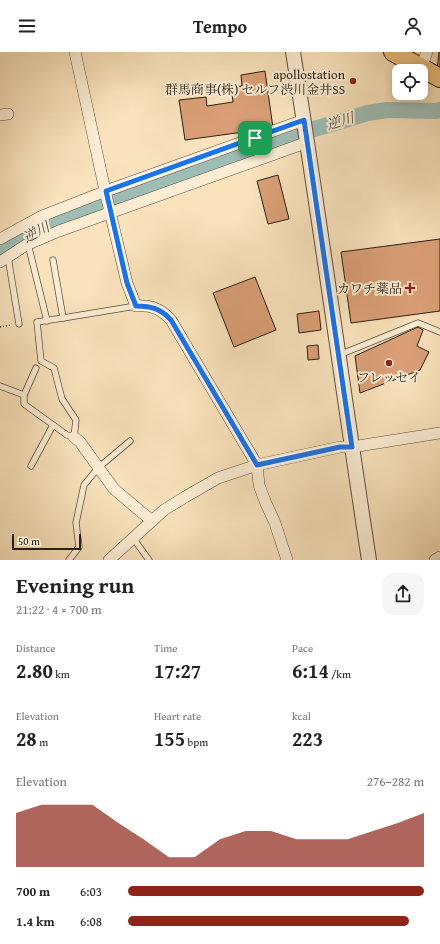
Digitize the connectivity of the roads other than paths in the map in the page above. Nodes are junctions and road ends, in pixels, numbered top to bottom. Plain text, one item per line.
1 (75, 52) edge
2 (293, 52) edge
3 (393, 52) edge
4 (430, 68) edge
5 (304, 121) junction
6 (307, 142) junction
7 (108, 201) junction
8 (0, 239) edge
9 (28, 244) junction
10 (4, 260) edge
11 (53, 260) dead end
12 (136, 306) junction
13 (63, 318) junction
14 (47, 321) junction
15 (20, 324) dead end
16 (440, 332) edge
17 (338, 355) junction
18 (36, 368) dead end
19 (0, 386) edge
20 (24, 395) junction
21 (53, 425) junction
22 (440, 433) edge
23 (74, 437) junction
24 (130, 441) dead end
25 (352, 447) junction
26 (257, 465) junction
27 (31, 466) dead end
28 (98, 468) junction
29 (152, 521) junction
30 (133, 538) junction
31 (440, 557) edge
32 (70, 560) edge
33 (109, 560) edge
34 (149, 560) edge
35 (287, 560) edge
36 (369, 560) edge
37 (435, 560) edge

1 - 7 street
2 - 5 street
3 - 4 highway
5 - 6 street
5 - 7 street
6 - 7 street
6 - 17 street
7 - 8 street
7 - 9 street
7 - 12 street
9 - 10 street
9 - 14 lane
10 - 15 lane
11 - 13 lane
12 - 13 lane
12 - 26 street
13 - 14 lane
14 - 23 lane
16 - 17 lane
17 - 25 street
18 - 20 lane
19 - 20 lane
20 - 21 lane
21 - 23 lane
21 - 27 lane
22 - 25 street
23 - 28 street
24 - 28 lane
25 - 26 street
25 - 36 street
26 - 29 street
26 - 35 street
28 - 29 street
28 - 32 lane
29 - 30 street
30 - 33 street
30 - 34 lane
31 - 37 street

